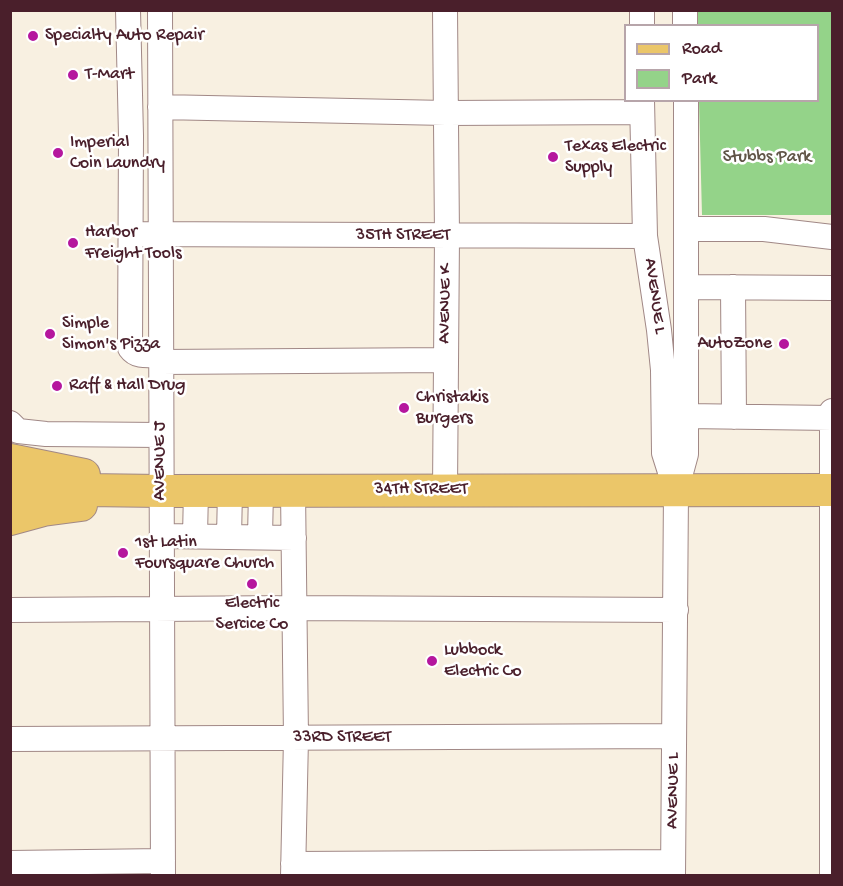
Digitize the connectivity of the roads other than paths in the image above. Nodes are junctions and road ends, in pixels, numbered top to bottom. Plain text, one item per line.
1 (128, 10) edge
2 (160, 10) edge
3 (445, 10) edge
4 (686, 102) edge
5 (642, 106) edge
6 (160, 107) junction
7 (446, 113) junction
8 (687, 229) junction
9 (130, 234) junction
10 (160, 235) junction
11 (447, 236) junction
12 (645, 236) junction
13 (832, 237) edge
14 (687, 287) junction
15 (733, 287) junction
16 (832, 288) edge
17 (161, 358) junction
18 (446, 360) junction
19 (832, 411) edge
20 (686, 416) junction
21 (734, 417) junction
22 (832, 418) edge
23 (10, 423) edge
24 (51, 435) junction
25 (161, 435) junction
26 (10, 460) edge
27 (49, 468) junction
28 (10, 489) edge
29 (445, 490) junction
30 (832, 490) edge
31 (162, 491) junction
32 (196, 491) junction
33 (230, 491) junction
34 (261, 491) junction
35 (294, 491) junction
36 (676, 491) junction
37 (10, 519) edge
38 (162, 536) junction
39 (195, 536) junction
40 (229, 537) junction
41 (261, 537) junction
42 (294, 538) junction
43 (162, 608) junction
44 (295, 608) junction
45 (10, 610) edge
46 (676, 610) junction
47 (832, 623) edge
48 (674, 736) junction
49 (162, 738) junction
50 (296, 738) junction
51 (10, 739) edge
52 (832, 746) edge
53 (10, 863) edge
54 (163, 868) edge
55 (673, 869) edge
56 (293, 870) edge
57 (832, 875) edge

1 - 9 street
2 - 6 street, AVENUE J
3 - 7 street, AVENUE K
4 - 8 street, AVENUE L
5 - 7 street
5 - 12 street, AVENUE L
6 - 7 street
6 - 10 street, AVENUE J
7 - 11 street, AVENUE K
8 - 13 street
8 - 14 street, AVENUE L
9 - 10 street, 35TH STREET
9 - 17 street
10 - 11 street, 35TH STREET
10 - 17 street, AVENUE J
11 - 12 street, 35TH STREET
11 - 18 street, AVENUE K
12 - 36 street, AVENUE L
14 - 15 street
14 - 20 street, AVENUE L
15 - 16 street
15 - 21 street
17 - 18 street
17 - 25 street, AVENUE J
18 - 29 street, AVENUE K
19 - 22 street
20 - 21 street
20 - 36 street, AVENUE L
21 - 22 street
22 - 30 street
23 - 24 street
24 - 25 street
24 - 27 street
25 - 31 street, AVENUE J
26 - 27 main road
27 - 31 main road
28 - 31 main road, 34TH STREET
29 - 35 main road, 34TH STREET
29 - 36 main road, 34TH STREET
30 - 36 main road, 34TH STREET
30 - 47 street
31 - 32 main road, 34TH STREET
31 - 37 main road
31 - 38 street, AVENUE J
32 - 33 main road, 34TH STREET
32 - 39 street
33 - 34 main road, 34TH STREET
33 - 40 street
34 - 35 main road, 34TH STREET
34 - 41 street
35 - 42 street
36 - 46 street, AVENUE L
38 - 39 street
38 - 43 street, AVENUE J
39 - 40 street
40 - 41 street
41 - 42 street
42 - 44 street
43 - 44 street
43 - 45 street
43 - 49 street, AVENUE J
44 - 46 street
44 - 50 street
46 - 48 street, AVENUE L
47 - 52 street
48 - 50 street, 33RD STREET
48 - 55 street, AVENUE L
49 - 50 street, 33RD STREET
49 - 51 street, 33RD STREET
49 - 54 street, AVENUE J
50 - 56 street
52 - 57 street
53 - 54 street
55 - 56 street

